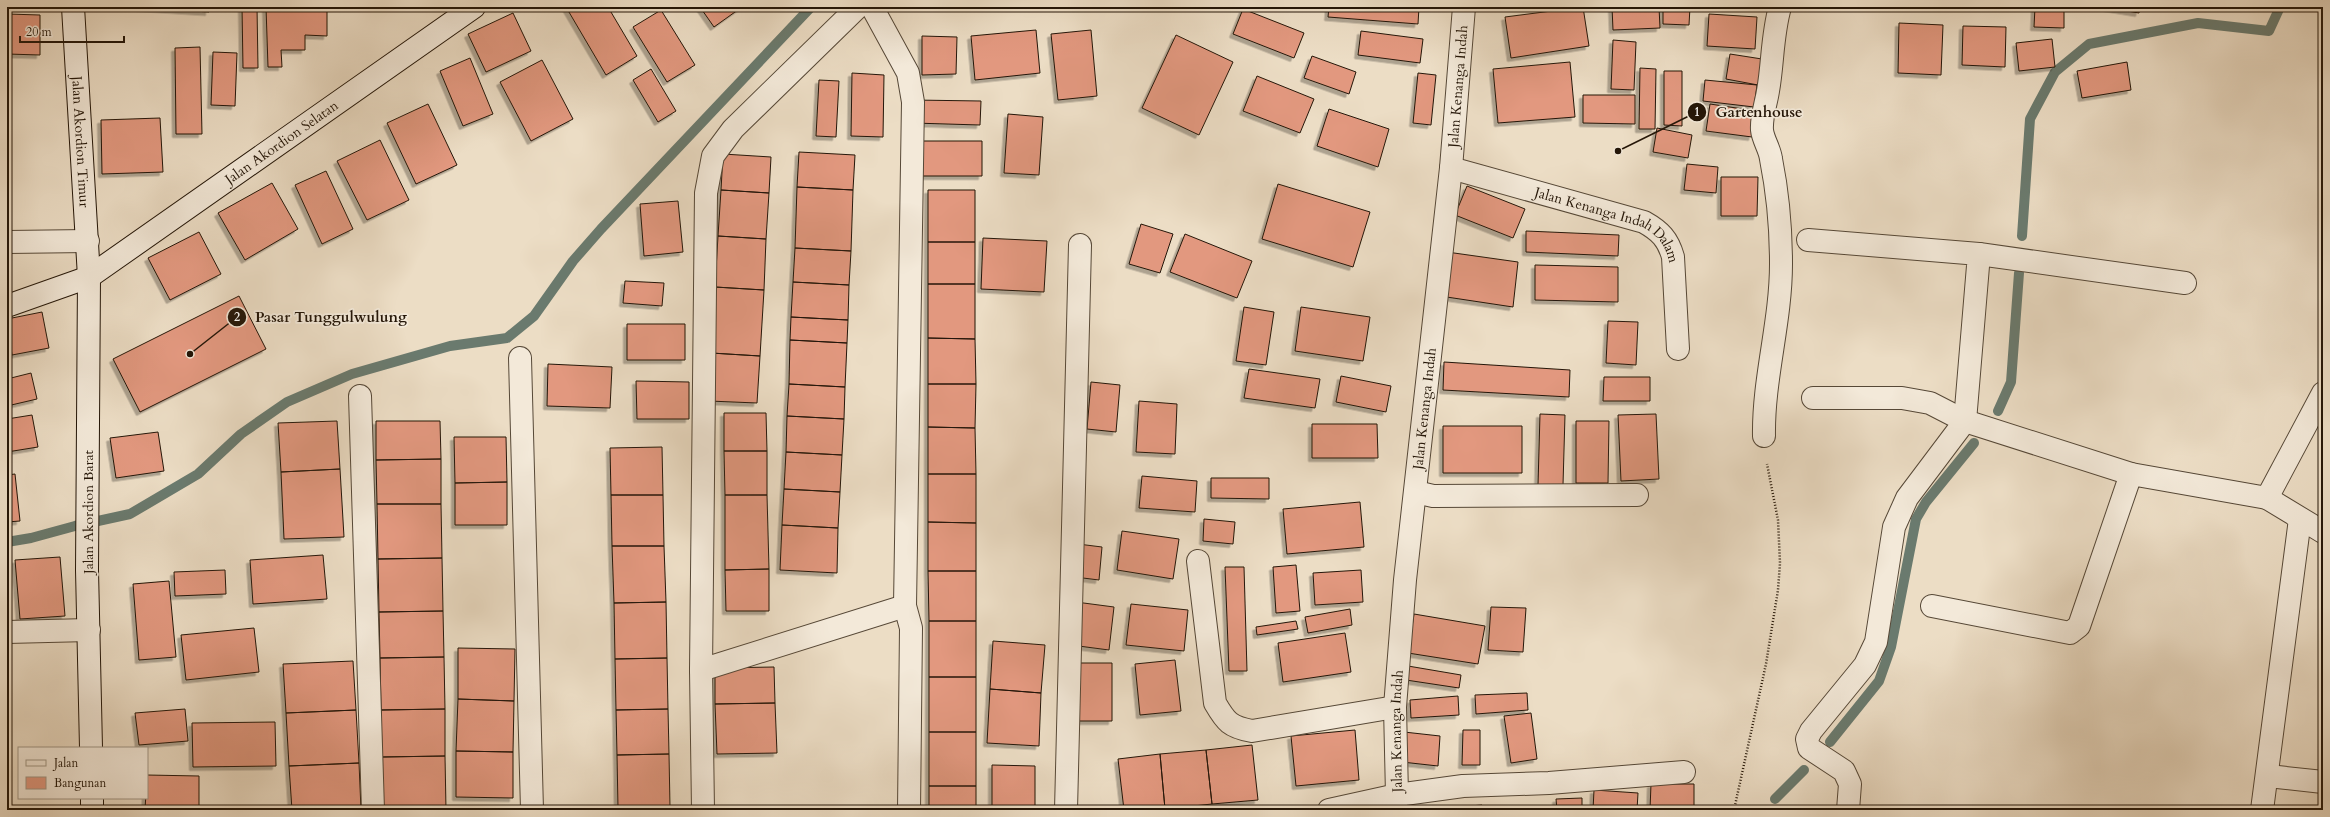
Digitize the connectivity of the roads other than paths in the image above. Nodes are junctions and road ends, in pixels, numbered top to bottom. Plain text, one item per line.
1 (73, 7) edge
2 (474, 7) edge
3 (858, 7) edge
4 (872, 7) edge
5 (1464, 7) edge
6 (1780, 7) edge
7 (1451, 168) junction
8 (1808, 240) dead end
9 (88, 241) junction
10 (7, 242) edge
11 (1080, 245) dead end
12 (1979, 254) junction
13 (89, 277) junction
14 (2185, 283) dead end
15 (7, 306) edge
16 (1678, 349) dead end
17 (520, 358) dead end
18 (2323, 393) edge
19 (360, 396) dead end
20 (1813, 398) dead end
21 (1965, 421) junction
22 (1764, 436) road end
23 (2131, 474) junction
24 (1416, 492) junction
25 (1637, 494) dead end
26 (2267, 498) junction
27 (2300, 519) junction
28 (2323, 532) edge
29 (1198, 560) dead end
30 (905, 606) junction
31 (1932, 606) dead end
32 (89, 630) junction
33 (7, 632) edge
34 (701, 670) junction
35 (1395, 707) junction
36 (91, 747) edge
37 (1684, 772) dead end
38 (2268, 776) junction
39 (2323, 782) edge
40 (92, 799) edge
41 (1396, 802) edge
42 (92, 810) edge
43 (373, 810) edge
44 (532, 810) edge
45 (704, 810) edge
46 (910, 810) edge
47 (1066, 810) edge
48 (1329, 810) edge
49 (1848, 810) edge
50 (2262, 810) edge

1 - 9 street, Jalan Akordion Timur
2 - 13 street, Jalan Akordion Selatan
3 - 34 street
4 - 30 street
5 - 7 street, Jalan Kenanga Indah
6 - 22 street
7 - 16 street, Jalan Kenanga Indah Dalam
7 - 24 street, Jalan Kenanga Indah
8 - 12 street
9 - 10 street
9 - 13 street, Jalan Akordion Timur
11 - 47 street
12 - 14 street
12 - 21 street
13 - 15 street, Jalan Akordion Selatan
13 - 32 street, Jalan Akordion Barat
17 - 44 street
18 - 26 street
19 - 43 street
20 - 21 street
21 - 23 street
21 - 49 street
23 - 26 street
23 - 31 street
24 - 25 street
24 - 35 street, Jalan Kenanga Indah
26 - 27 street
27 - 28 street
27 - 38 street
29 - 35 street
30 - 34 street
30 - 46 street
32 - 33 street
32 - 36 street, Jalan Akordion Barat
34 - 45 street
35 - 41 street, Jalan Kenanga Indah
37 - 41 street
38 - 39 street
38 - 50 street
40 - 42 street
41 - 48 street

